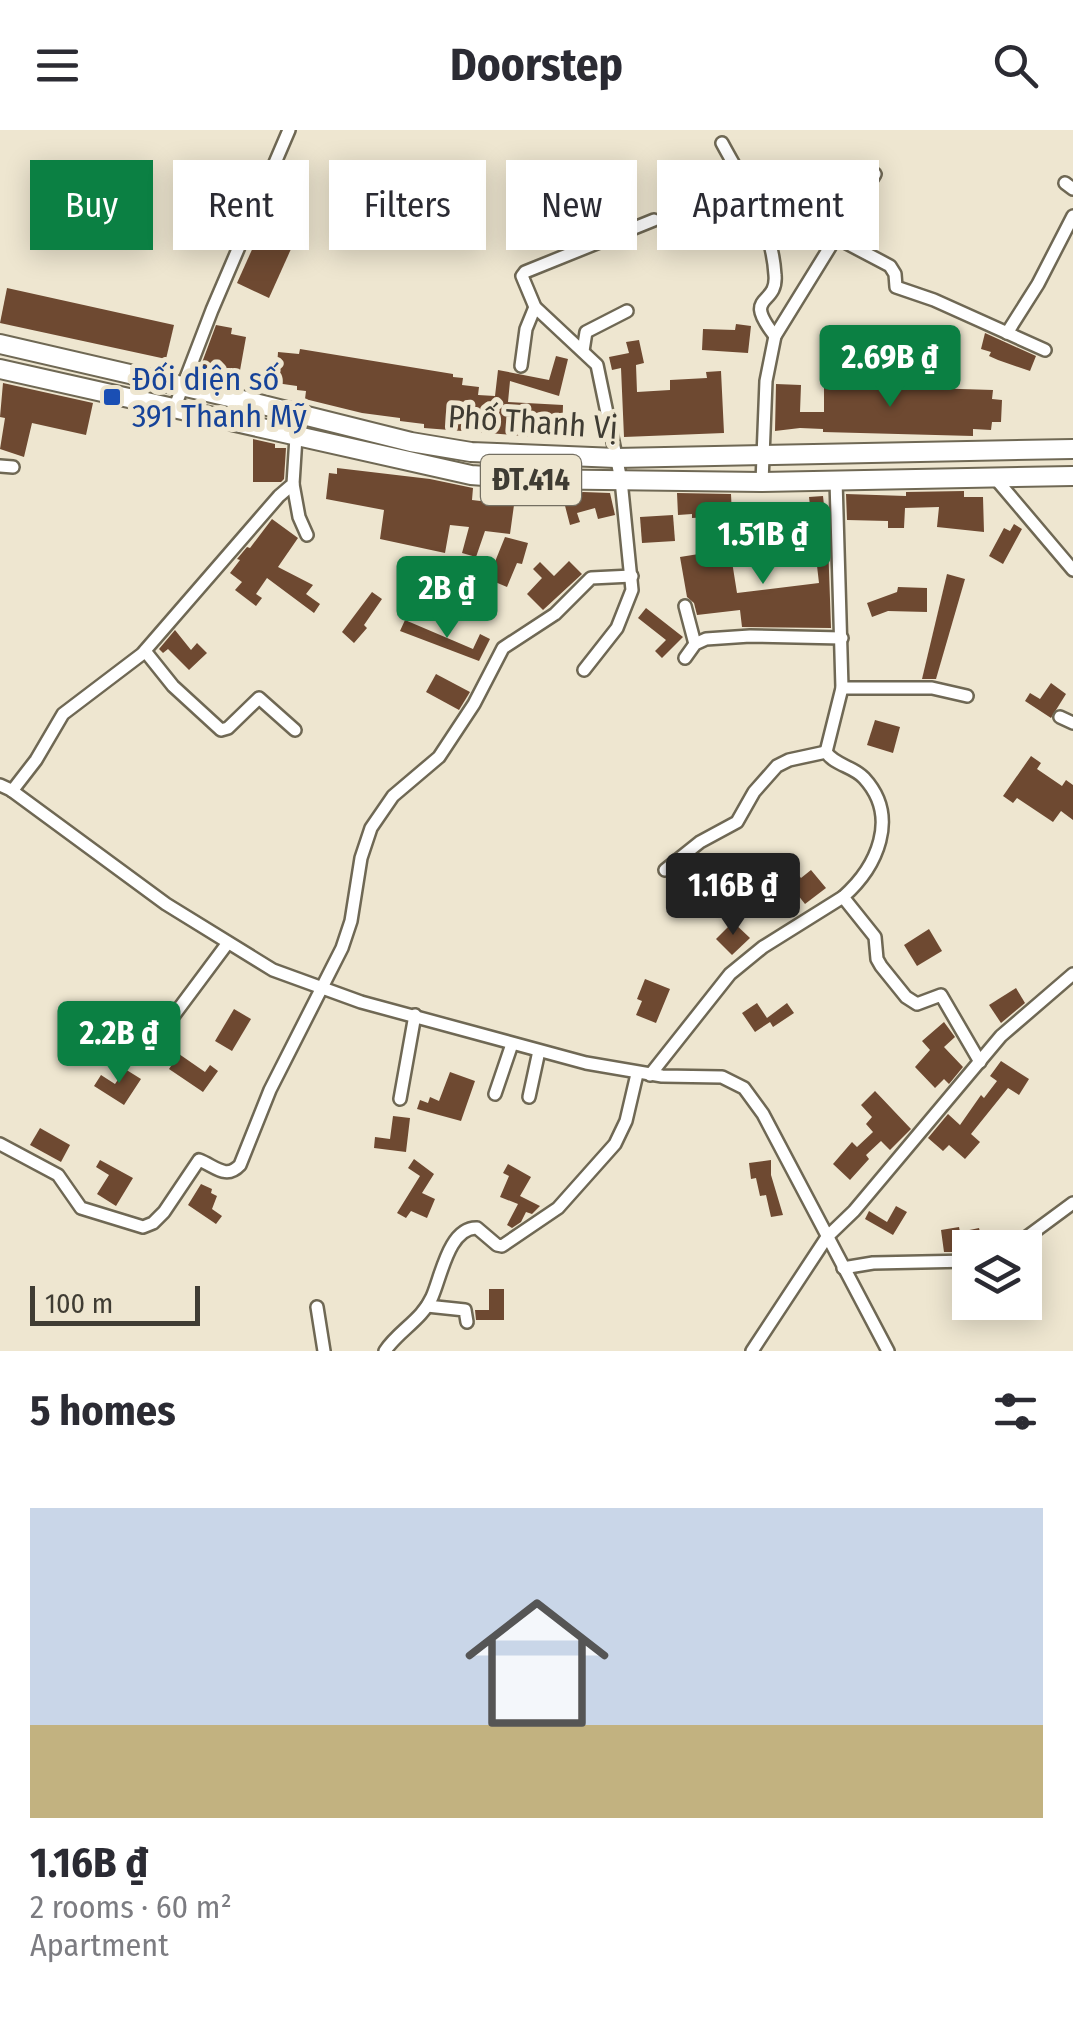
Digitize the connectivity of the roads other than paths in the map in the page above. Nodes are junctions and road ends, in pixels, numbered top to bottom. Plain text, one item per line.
1 (289, 130) edge
2 (722, 143) dead end
3 (1073, 216) edge
4 (654, 220) dead end
5 (829, 250) edge
6 (860, 250) edge
7 (534, 307) junction
8 (627, 311) dead end
9 (1008, 333) junction
10 (775, 336) junction
11 (0, 344) edge
12 (1045, 350) dead end
13 (582, 351) junction
14 (521, 366) dead end
15 (0, 369) edge
16 (183, 386) junction
17 (174, 409) junction
18 (296, 438) junction
19 (1073, 449) edge
20 (763, 457) junction
21 (616, 458) junction
22 (1073, 476) edge
23 (995, 478) junction
24 (621, 480) junction
25 (836, 480) junction
26 (762, 482) junction
27 (293, 484) junction
28 (307, 535) dead end
29 (1073, 570) edge
30 (632, 576) junction
31 (685, 606) dead end
32 (842, 638) junction
33 (695, 644) junction
34 (145, 651) junction
35 (685, 658) dead end
36 (584, 670) dead end
37 (842, 688) junction
38 (966, 696) dead end
39 (1060, 717) dead end
40 (1073, 723) edge
41 (294, 730) dead end
42 (826, 752) junction
43 (6, 788) edge
44 (664, 870) dead end
45 (842, 896) junction
46 (227, 944) junction
47 (1073, 974) edge
48 (323, 989) junction
49 (415, 1015) junction
50 (512, 1044) junction
51 (148, 1050) dead end
52 (539, 1051) junction
53 (980, 1062) junction
54 (644, 1074) junction
55 (495, 1094) dead end
56 (528, 1096) dead end
57 (400, 1099) dead end
58 (0, 1144) edge
59 (1073, 1203) edge
60 (1036, 1230) edge
61 (827, 1236) junction
62 (952, 1262) edge
63 (844, 1268) junction
64 (427, 1306) junction
65 (317, 1307) dead end
66 (467, 1322) dead end
67 (324, 1351) edge
68 (385, 1351) edge
69 (752, 1351) edge
70 (888, 1351) edge

1 - 16 street
2 - 10 street
3 - 9 street
4 - 7 street
5 - 10 street
6 - 9 street
7 - 13 street
7 - 14 street
8 - 13 street
9 - 12 street
10 - 20 street
11 - 16 main road, Phố Thanh Vị
13 - 21 street
15 - 17 main road, Phố Thanh Vị / ĐT.414
16 - 17 street
16 - 21 main road, Phố Thanh Vị
17 - 18 main road, Phố Thanh Vị / ĐT.414
18 - 24 main road, Phố Thanh Vị / ĐT.414
18 - 27 street
19 - 20 main road, Phố Thanh Vị
20 - 21 main road, Phố Thanh Vị
20 - 26 street
21 - 24 street
22 - 23 main road, Phố Thanh Vị / ĐT.414
23 - 25 main road, Phố Thanh Vị / ĐT.414
23 - 29 street
24 - 26 main road, Phố Thanh Vị / ĐT.414
24 - 30 street
25 - 26 main road, Phố Thanh Vị / ĐT.414
25 - 32 street
27 - 28 street
27 - 34 street
30 - 36 street
30 - 48 street
31 - 33 street
32 - 33 street
32 - 37 street
33 - 35 street
34 - 41 street
34 - 43 street
37 - 38 street
37 - 42 street
39 - 40 street
42 - 44 street
42 - 45 street
43 - 46 street
45 - 53 street
45 - 54 street
46 - 48 street
46 - 51 street
47 - 53 street
48 - 49 street
48 - 58 street
49 - 50 street
49 - 57 street
50 - 52 street
50 - 55 street
52 - 54 street
52 - 56 street
53 - 61 street
54 - 61 street
54 - 64 street
59 - 60 street
61 - 63 street
61 - 69 street
62 - 63 street
63 - 70 street
64 - 66 street
64 - 68 street
65 - 67 street

